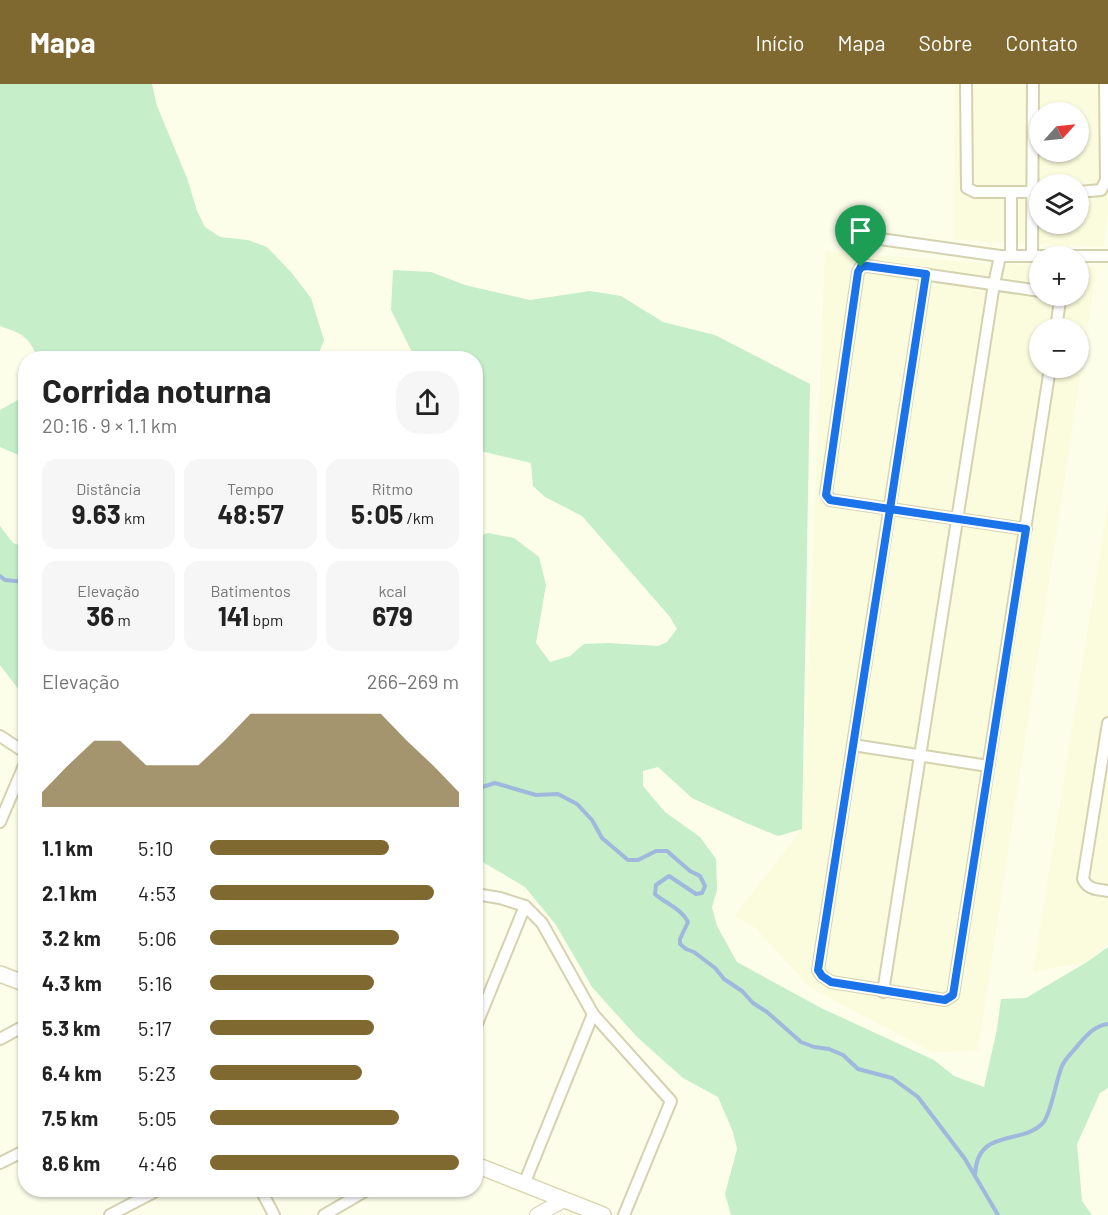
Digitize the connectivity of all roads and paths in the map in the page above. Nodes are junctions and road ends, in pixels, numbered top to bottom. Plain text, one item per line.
1 (966, 84) edge
2 (1033, 84) edge
3 (1105, 84) edge
4 (1036, 174) edge
5 (1089, 191) edge
6 (1011, 192) junction
7 (1029, 192) edge
8 (852, 235) dead end
9 (1005, 256) junction
10 (1029, 256) edge
11 (1089, 256) edge
12 (1108, 256) edge
13 (926, 274) junction
14 (993, 284) junction
15 (1029, 289) edge
16 (1049, 378) edge
17 (890, 509) junction
18 (956, 519) junction
19 (1026, 529) junction
20 (1108, 723) edge
21 (0, 736) edge
22 (853, 745) junction
23 (18, 748) edge
24 (920, 755) junction
25 (988, 766) junction
26 (18, 780) edge
27 (0, 822) edge
28 (1108, 891) edge
29 (483, 895) edge
30 (525, 906) junction
31 (0, 974) edge
32 (18, 981) edge
33 (883, 992) junction
34 (483, 1009) edge
35 (593, 1014) junction
36 (18, 1029) edge
37 (0, 1039) edge
38 (18, 1154) edge
39 (0, 1163) edge
40 (483, 1168) edge
41 (524, 1184) junction
42 (145, 1197) edge
43 (265, 1197) edge
44 (356, 1197) edge
45 (564, 1200) junction
46 (110, 1215) edge
47 (274, 1215) edge
48 (324, 1215) edge
49 (537, 1215) edge
50 (603, 1215) edge
51 (624, 1215) edge

1 - 6 street
2 - 4 street
3 - 5 street
6 - 7 street
6 - 9 street
8 - 9 street
9 - 10 street
9 - 14 street
11 - 12 street
13 - 14 street
13 - 17 street
13 - 17 street
14 - 15 street
14 - 18 street
16 - 19 street
17 - 18 street
17 - 22 street
18 - 19 street
18 - 24 street
19 - 25 street
20 - 28 street
21 - 23 street
22 - 24 street
22 - 33 street
24 - 25 street
24 - 33 street
25 - 33 street
26 - 27 street
29 - 30 street
30 - 34 street
30 - 35 street
31 - 32 main road
35 - 41 street
35 - 51 street
36 - 37 street
38 - 39 street
40 - 41 main road
41 - 45 main road
42 - 46 street
43 - 47 street
44 - 48 street
45 - 49 street
45 - 50 main road

